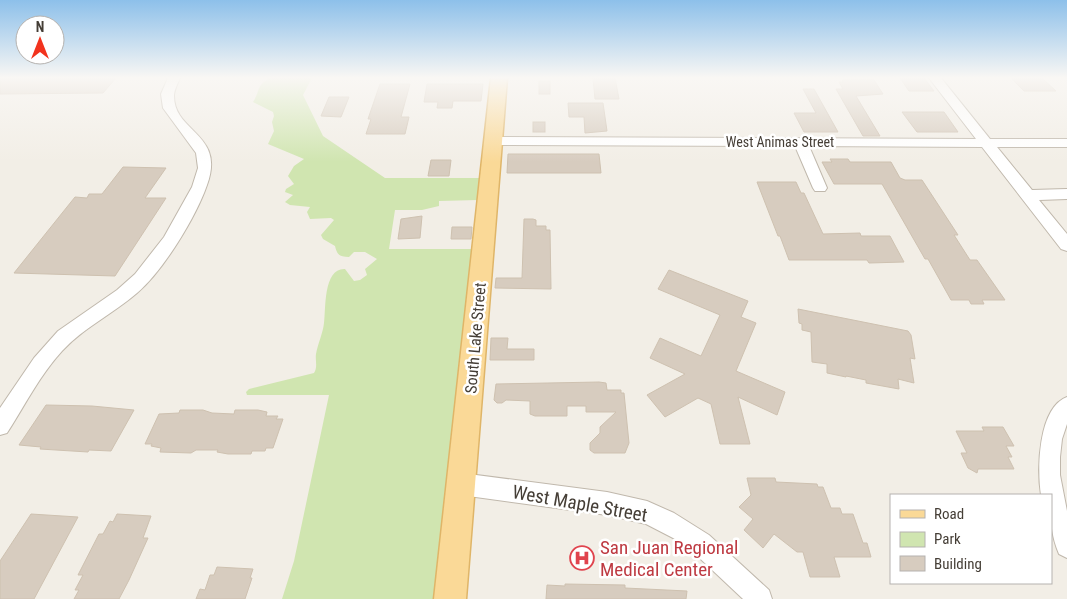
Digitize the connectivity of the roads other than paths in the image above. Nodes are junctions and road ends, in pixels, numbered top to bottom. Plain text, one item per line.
1 (169, 106) edge
2 (496, 106) edge
3 (958, 106) edge
4 (493, 141) junction
5 (800, 142) junction
6 (1067, 143) edge
7 (987, 144) junction
8 (820, 188) dead end
9 (1067, 194) edge
10 (1028, 195) junction
11 (1067, 245) edge
12 (1067, 406) edge
13 (0, 426) edge
14 (461, 484) junction
15 (1067, 546) edge
16 (450, 599) edge
17 (760, 599) edge

1 - 13 street
2 - 4 main road, South Lake Street
3 - 7 street
4 - 5 street, West Animas Street
4 - 14 main road, South Lake Street
5 - 7 street, West Animas Street
5 - 8 street
6 - 7 street, West Animas Street
7 - 10 street
9 - 10 street
10 - 11 street
12 - 15 street
14 - 16 main road, South Lake Street
14 - 17 street, West Maple Street

